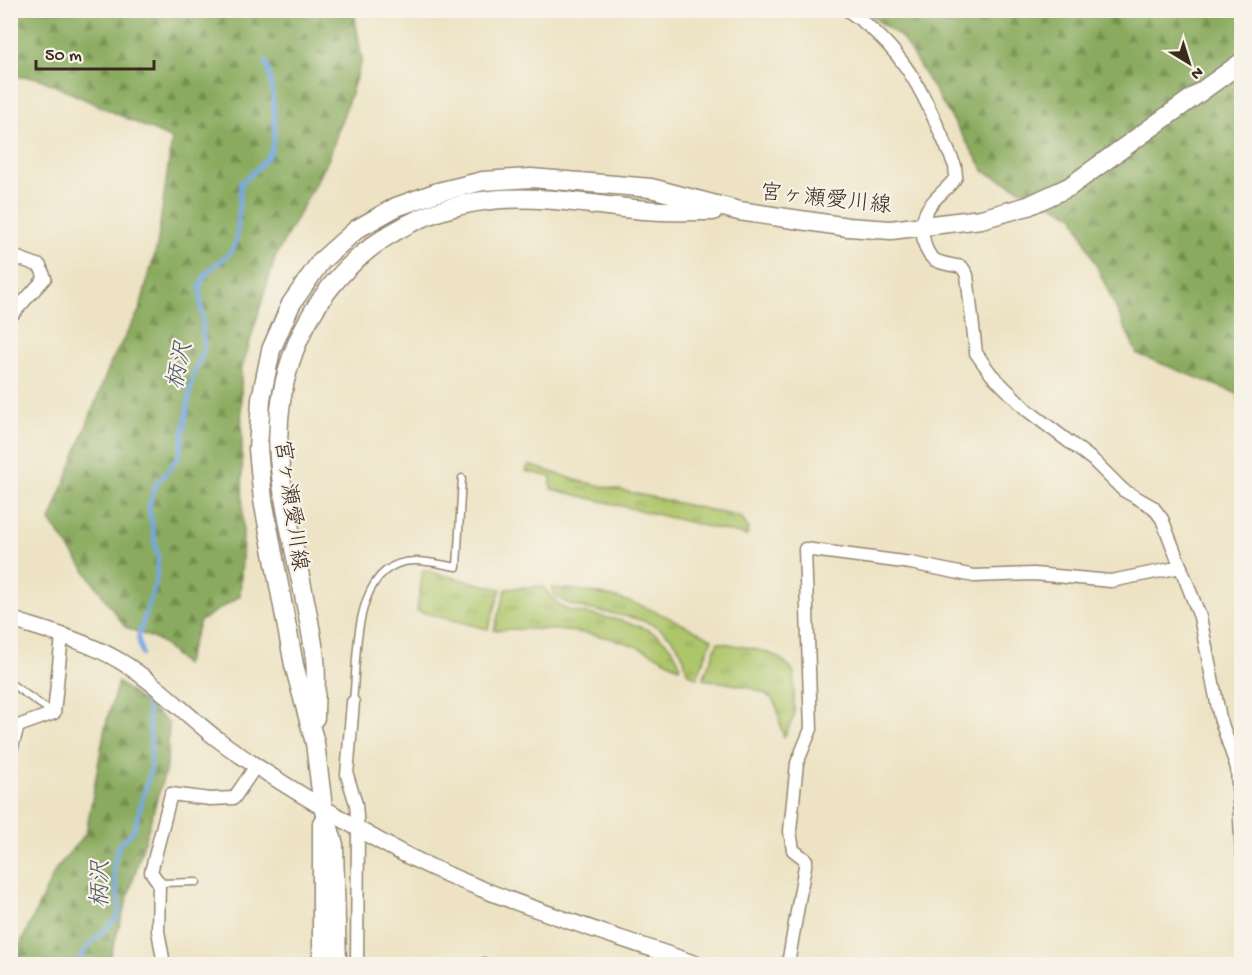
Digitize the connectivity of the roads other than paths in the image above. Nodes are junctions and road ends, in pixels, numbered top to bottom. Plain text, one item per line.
1 (847, 10) edge
2 (1242, 62) edge
3 (922, 228) junction
4 (10, 255) edge
5 (10, 317) edge
6 (462, 478) dead end
7 (1181, 567) junction
8 (10, 619) edge
9 (62, 636) junction
10 (10, 683) edge
11 (353, 702) joint
12 (54, 713) junction
13 (14, 728) edge
14 (10, 753) edge
15 (256, 766) junction
16 (323, 807) junction
17 (358, 829) junction
18 (1242, 854) edge
19 (197, 882) dead end
20 (159, 883) junction
21 (164, 964) edge
22 (322, 964) edge
23 (337, 964) edge
24 (357, 964) edge
25 (696, 964) edge
26 (788, 964) edge

1 - 3 street
2 - 3 main road, 宮ヶ瀬愛川線
3 - 7 street
3 - 16 main road, 宮ヶ瀬愛川線
4 - 5 street
6 - 11 lane
7 - 18 street
7 - 26 street
8 - 9 street
9 - 12 street
9 - 15 street
10 - 12 lane
11 - 17 street
12 - 13 street
13 - 14 street
15 - 16 street
15 - 20 street
16 - 17 street
16 - 22 main road, 宮ヶ瀬愛川線
16 - 23 main road, 宮ヶ瀬愛川線
17 - 24 street
17 - 25 street
19 - 20 lane
20 - 21 street

